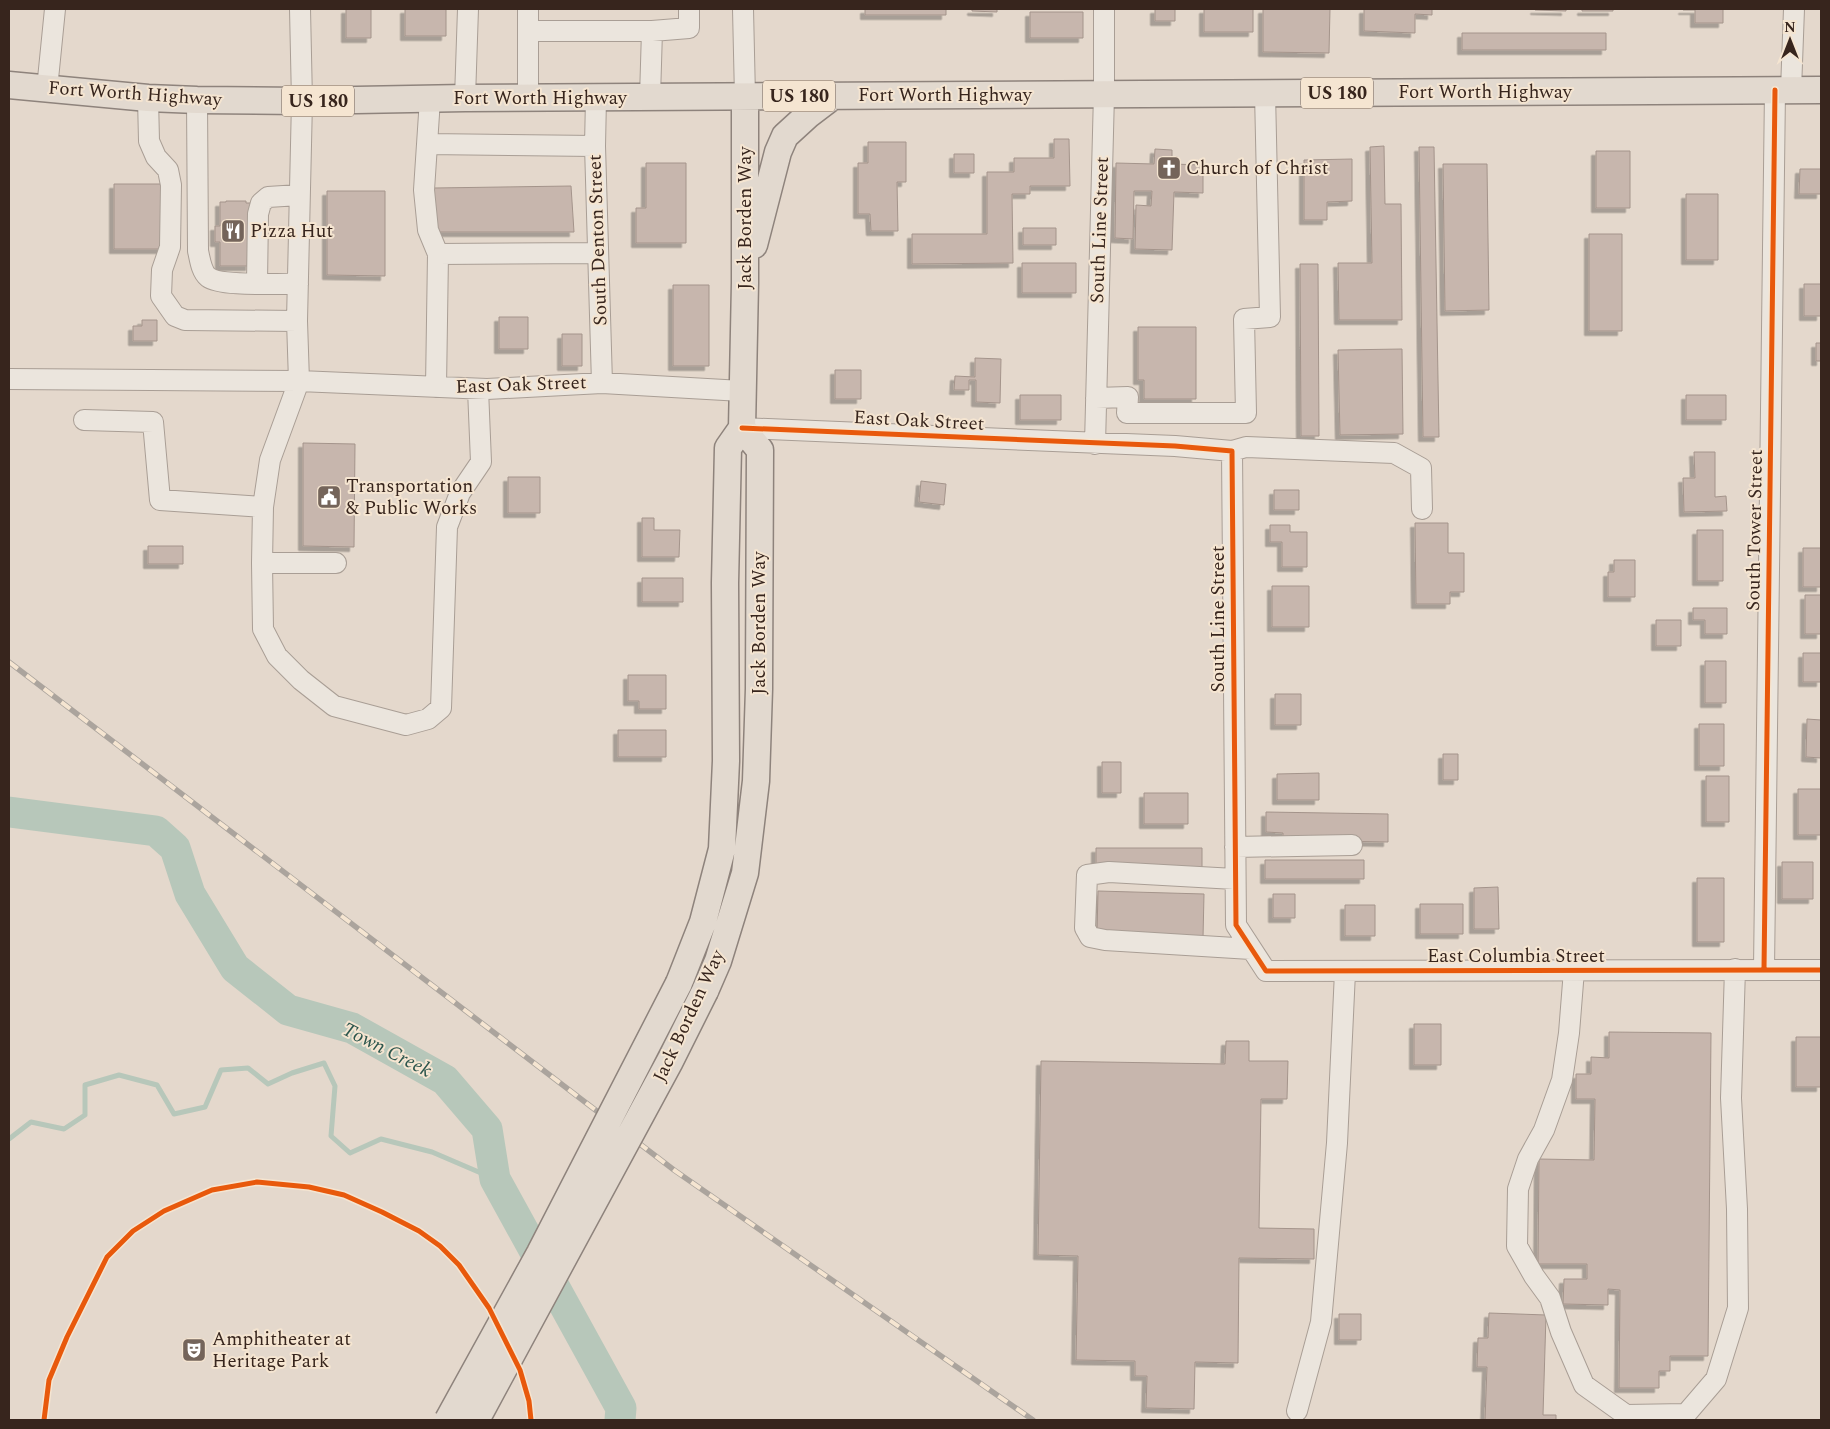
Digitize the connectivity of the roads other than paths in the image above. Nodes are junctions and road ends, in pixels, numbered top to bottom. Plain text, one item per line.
1 (54, 9) edge
2 (300, 9) edge
3 (468, 9) edge
4 (528, 9) edge
5 (689, 9) edge
6 (743, 9) edge
7 (1104, 9) edge
8 (1794, 9) edge
9 (528, 31) junction
10 (652, 32) junction
11 (9, 85) edge
12 (47, 88) junction
13 (1783, 90) junction
14 (1821, 90) edge
15 (1104, 94) junction
16 (1265, 94) junction
17 (833, 96) junction
18 (650, 97) junction
19 (745, 97) junction
20 (148, 98) junction
21 (465, 98) junction
22 (528, 98) junction
23 (596, 98) junction
24 (430, 99) junction
25 (198, 100) junction
26 (302, 101) junction
27 (427, 144) junction
28 (595, 146) junction
29 (299, 195) junction
30 (598, 252) junction
31 (438, 254) junction
32 (745, 282) junction
33 (257, 283) junction
34 (298, 284) junction
35 (297, 321) junction
36 (9, 379) edge
37 (299, 381) junction
38 (602, 383) junction
39 (436, 387) junction
40 (478, 388) junction
41 (742, 391) junction
42 (1096, 398) junction
43 (84, 420) dead end
44 (742, 428) junction
45 (1095, 444) junction
46 (1232, 452) junction
47 (263, 507) junction
48 (1422, 509) dead end
49 (262, 563) junction
50 (336, 563) dead end
51 (1352, 845) dead end
52 (1235, 847) junction
53 (1235, 879) junction
54 (1236, 925) joint
55 (1251, 949) junction
56 (1736, 969) junction
57 (1764, 969) junction
58 (1574, 970) junction
59 (1821, 970) edge
60 (1345, 972) junction
61 (1297, 1411) dead end
62 (448, 1420) edge
63 (476, 1420) edge

1 - 12 street
2 - 26 street
3 - 21 street
4 - 9 street
5 - 10 street
6 - 19 street, Jack Borden Way
7 - 15 street, South Line Street
8 - 13 street, South Tower Street
9 - 10 street
9 - 22 street
10 - 18 street
11 - 12 main road, Fort Worth Highway / US 180
12 - 20 main road, Fort Worth Highway / US 180
13 - 14 main road, Fort Worth Highway / US 180
13 - 16 main road, Fort Worth Highway / US 180
13 - 57 street, South Tower Street
15 - 16 main road, Fort Worth Highway / US 180
15 - 17 main road, Fort Worth Highway / US 180
15 - 42 street, South Line Street
16 - 42 street
17 - 19 main road, Fort Worth Highway / US 180
17 - 32 main road
18 - 19 main road, Fort Worth Highway / US 180
18 - 23 main road, Fort Worth Highway / US 180
19 - 32 main road, Jack Borden Way
20 - 25 main road, Fort Worth Highway / US 180
20 - 35 street
21 - 22 main road, Fort Worth Highway / US 180
21 - 24 main road, Fort Worth Highway / US 180
22 - 23 main road, Fort Worth Highway / US 180
23 - 28 street, South Denton Street
24 - 26 main road, Fort Worth Highway / US 180
24 - 27 street
25 - 26 main road, Fort Worth Highway / US 180
25 - 33 street
26 - 29 street
27 - 28 street
27 - 31 street
28 - 30 street, South Denton Street
29 - 33 street
29 - 34 street
30 - 31 street
30 - 38 street, South Denton Street
31 - 39 street
32 - 41 main road, Jack Borden Way
33 - 34 street
34 - 35 street
35 - 37 street
36 - 37 street, East Oak Street
37 - 39 street, East Oak Street
37 - 47 street
38 - 40 street, East Oak Street
38 - 41 street, East Oak Street
39 - 40 street, East Oak Street
40 - 49 street
41 - 44 main road, Jack Borden Way
42 - 45 street, South Line Street
43 - 47 street
44 - 45 street, East Oak Street
44 - 62 main road, Jack Borden Way, bridge
44 - 63 main road, Jack Borden Way, bridge
45 - 46 street
46 - 48 street
46 - 52 street, South Line Street
47 - 49 street
49 - 50 street
51 - 52 street
52 - 53 street, South Line Street
53 - 54 street, South Line Street
53 - 55 street
54 - 55 street, East Columbia Street
55 - 60 street, East Columbia Street
56 - 57 street, East Columbia Street
56 - 58 street, East Columbia Street
56 - 58 street
57 - 59 street, East Columbia Street
58 - 60 street, East Columbia Street
60 - 61 street

